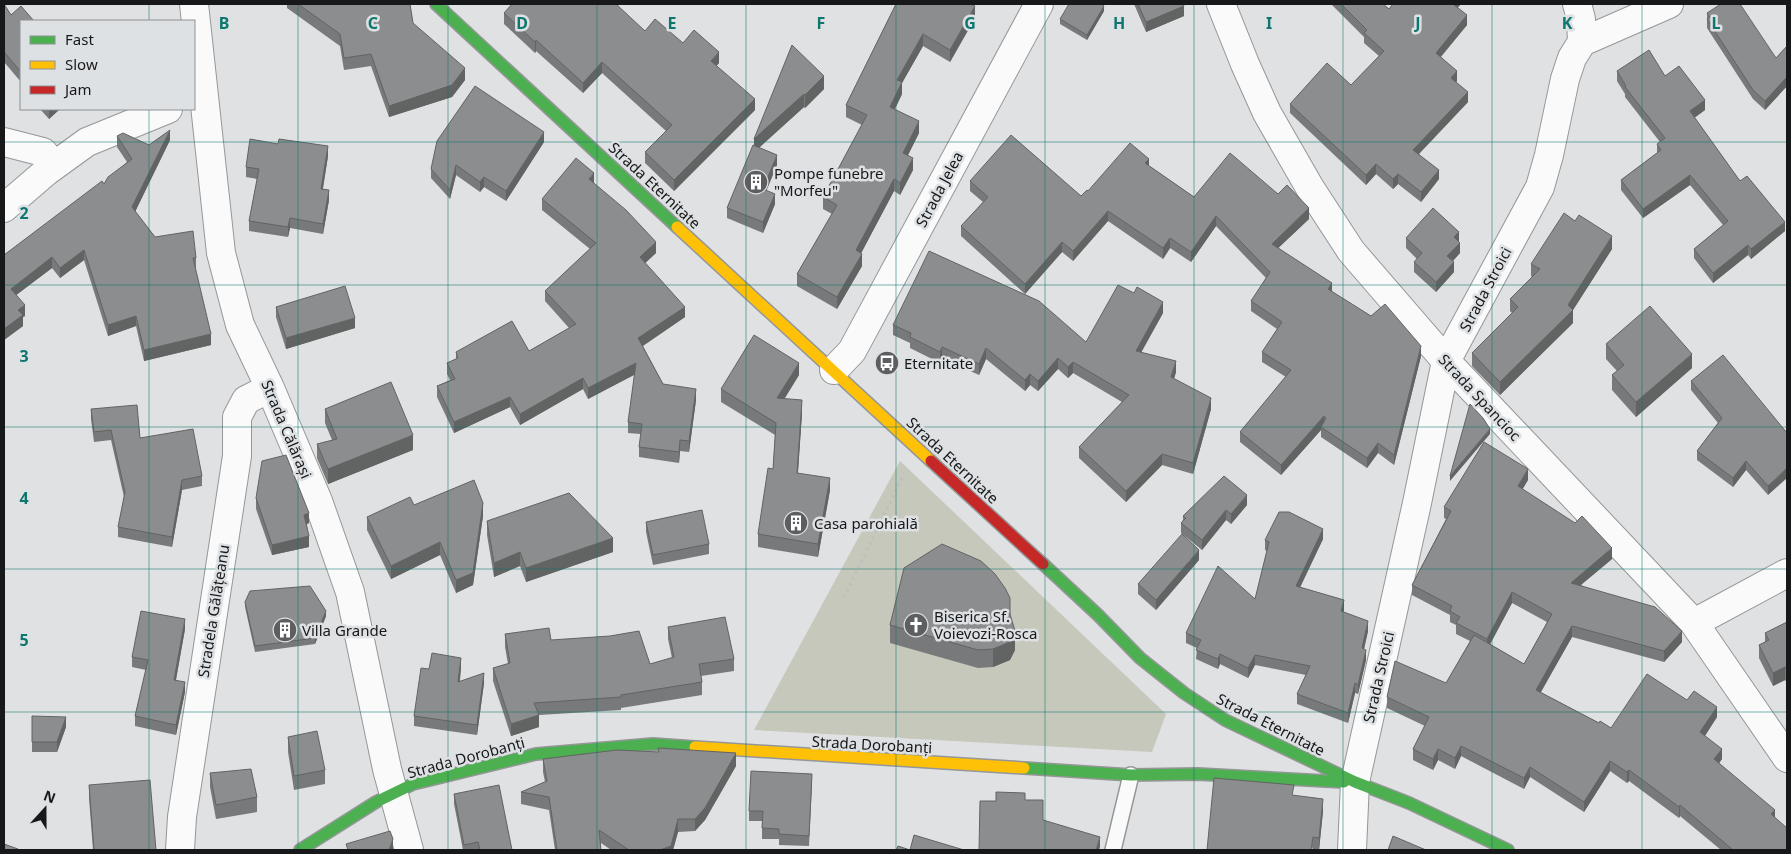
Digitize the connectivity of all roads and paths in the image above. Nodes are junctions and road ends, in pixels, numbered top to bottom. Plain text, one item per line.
1 (194, 4) edge
2 (436, 4) edge
3 (1039, 4) edge
4 (1221, 4) edge
5 (1577, 4) edge
6 (1669, 4) edge
7 (195, 20) edge
8 (195, 20) edge
9 (1582, 42) junction
10 (200, 101) edge
11 (166, 110) edge
12 (4, 142) edge
13 (54, 166) junction
14 (4, 208) edge
15 (1446, 361) junction
16 (834, 370) junction
17 (270, 388) junction
18 (921, 451) junction
19 (1787, 573) edge
20 (844, 597) dead end
21 (1694, 623) junction
22 (1787, 758) edge
23 (1131, 775) junction
24 (1355, 782) junction
25 (394, 794) junction
26 (180, 850) edge
27 (300, 850) edge
28 (409, 850) edge
29 (1113, 850) edge
30 (1352, 850) edge
31 (1508, 850) edge

1 - 7 street, Strada Călărași
2 - 16 street, Strada Eternitate
3 - 16 street, Strada Jelea
4 - 15 street, Strada Spancioc
5 - 9 street
6 - 9 street
8 - 10 street, Strada Călărași
9 - 15 street, Strada Stroici
10 - 17 street, Strada Călărași
11 - 13 street
12 - 13 street
13 - 14 street
15 - 21 street, Strada Spancioc
15 - 24 street, Strada Stroici
16 - 18 street, Strada Eternitate
17 - 25 street, Strada Călărași
17 - 26 street, Stradela Gălățeanu
18 - 20 path
18 - 24 street, Strada Eternitate
19 - 21 street
21 - 22 street, Strada Spancioc
23 - 24 street, Strada Dorobanți
23 - 25 street, Strada Dorobanți
23 - 29 lane
24 - 30 street, Strada Stroici
24 - 31 street, Strada Eternitate
25 - 27 street, Strada Dorobanți
25 - 28 street, Strada Călărași

